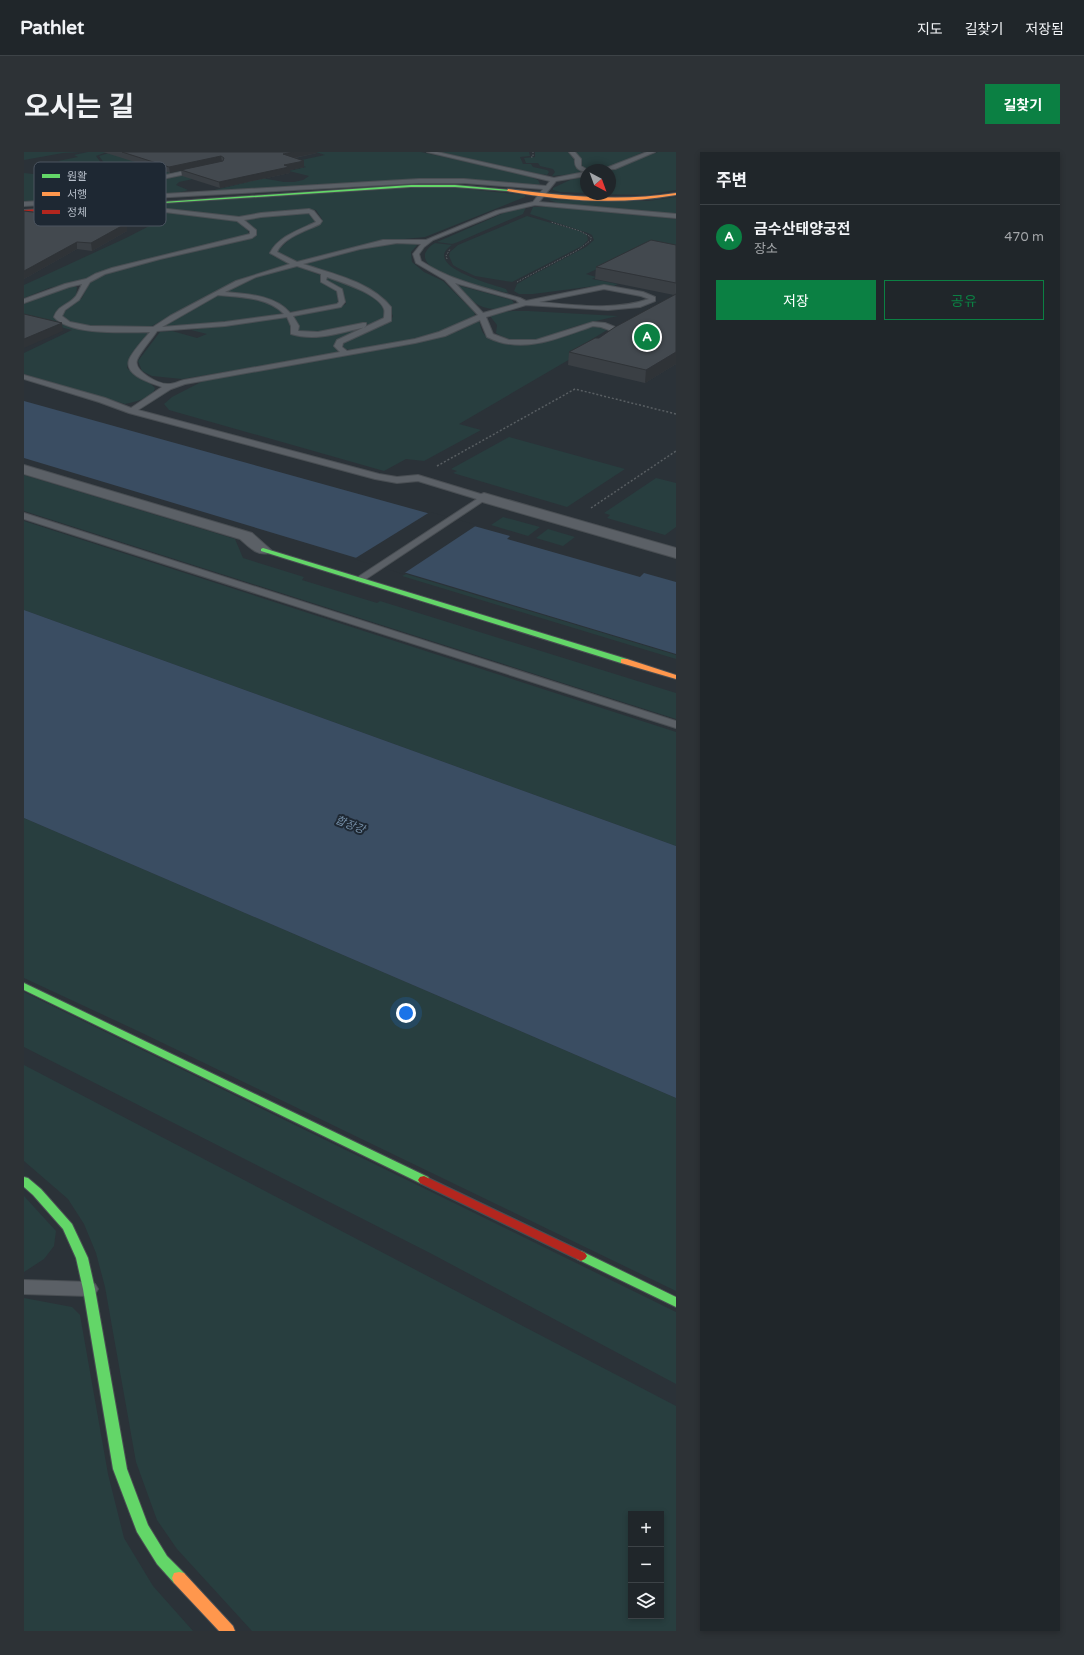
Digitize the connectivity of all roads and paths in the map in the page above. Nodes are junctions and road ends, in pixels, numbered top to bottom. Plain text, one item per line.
1 (430, 152) edge
2 (572, 152) edge
3 (652, 152) edge
4 (616, 167) edge
5 (206, 168) edge
6 (580, 168) edge
7 (580, 174) edge
8 (166, 177) edge
9 (554, 180) junction
10 (544, 191) junction
11 (676, 194) edge
12 (166, 199) edge
13 (166, 200) edge
14 (535, 203) junction
15 (24, 204) edge
16 (34, 204) edge
17 (34, 209) edge
18 (166, 209) edge
19 (24, 210) edge
20 (676, 216) edge
21 (239, 219) junction
22 (546, 221) dead end
23 (428, 242) junction
24 (452, 246) dead end
25 (448, 260) dead end
26 (296, 264) junction
27 (324, 274) junction
28 (446, 279) junction
29 (87, 281) junction
30 (218, 293) junction
31 (511, 297) junction
32 (24, 301) edge
33 (524, 303) junction
34 (288, 314) junction
35 (482, 316) junction
36 (380, 324) junction
37 (180, 329) junction
38 (155, 330) junction
39 (197, 334) dead end
40 (604, 341) edge
41 (345, 353) junction
42 (24, 377) edge
43 (168, 387) junction
44 (132, 411) junction
45 (676, 414) edge
46 (676, 451) edge
47 (435, 467) dead end
48 (24, 469) edge
49 (484, 498) junction
50 (590, 509) dead end
51 (24, 516) edge
52 (263, 550) joint
53 (674, 550) edge
54 (360, 579) junction
55 (676, 677) edge
56 (676, 725) edge
57 (24, 986) edge
58 (24, 1181) edge
59 (24, 1287) edge
60 (89, 1289) junction
61 (676, 1302) edge
62 (228, 1631) edge

1 - 9 lane
2 - 6 lane
3 - 4 lane
5 - 8 lane
7 - 9 lane
9 - 10 lane
10 - 11 street
10 - 12 lane
10 - 13 street
10 - 14 lane
14 - 20 lane
14 - 23 lane
15 - 16 lane
17 - 19 street
18 - 21 lane
21 - 26 lane
21 - 29 lane
22 - 31 path
23 - 26 lane
23 - 28 lane
24 - 25 path
26 - 27 lane
26 - 30 lane
27 - 34 lane
27 - 36 lane
28 - 31 lane
28 - 35 lane
29 - 32 lane
29 - 38 lane
30 - 34 lane
30 - 38 lane
31 - 33 lane
33 - 33 lane
33 - 35 lane
34 - 36 lane
34 - 37 lane
35 - 40 lane
35 - 41 lane
36 - 41 lane
37 - 38 lane
37 - 39 lane
38 - 43 lane
41 - 43 lane
42 - 44 lane
43 - 44 lane
44 - 49 lane
45 - 47 path
46 - 50 path
48 - 52 street
49 - 53 street
49 - 54 lane
51 - 56 lane
52 - 54 street
54 - 55 street
57 - 61 street
58 - 60 street
59 - 60 lane
60 - 62 street

